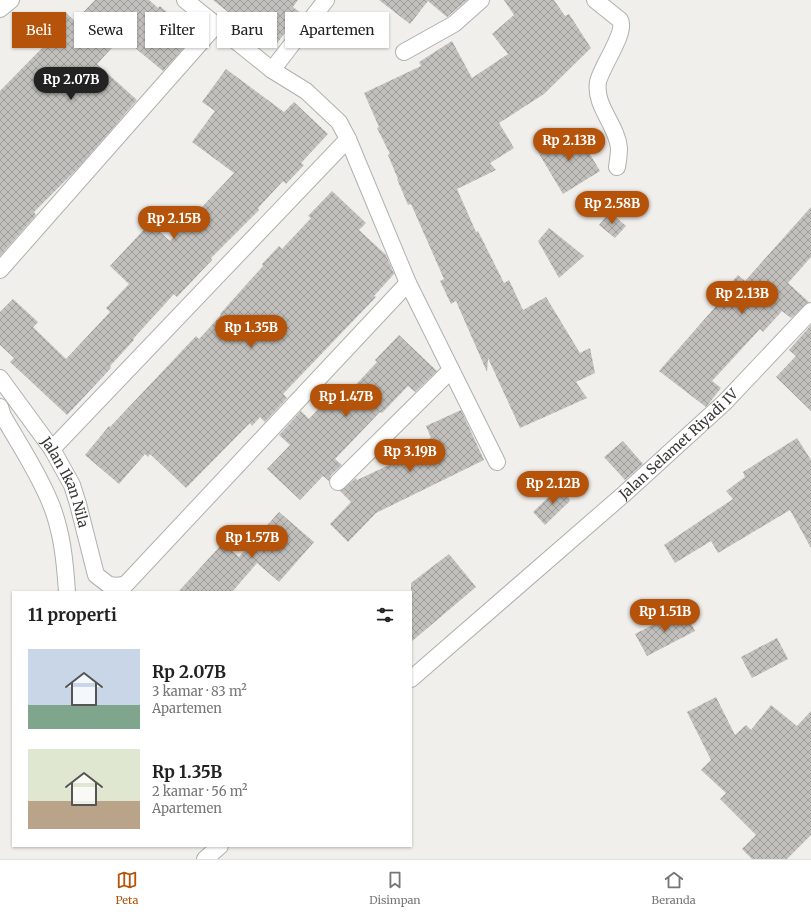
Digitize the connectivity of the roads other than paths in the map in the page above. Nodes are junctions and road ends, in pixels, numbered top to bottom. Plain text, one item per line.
1 (11, 0) edge
2 (185, 0) edge
3 (326, 0) edge
4 (481, 0) edge
5 (595, 0) edge
6 (0, 9) edge
7 (216, 25) junction
8 (404, 52) dead end
9 (272, 70) junction
10 (348, 139) junction
11 (617, 167) dead end
12 (0, 270) edge
13 (408, 283) junction
14 (811, 311) edge
15 (451, 370) junction
16 (0, 378) edge
17 (0, 407) edge
18 (52, 449) junction
19 (497, 462) dead end
20 (338, 482) dead end
21 (67, 591) edge
22 (412, 678) edge
23 (219, 847) edge
24 (205, 859) edge

1 - 6 street
2 - 7 street
3 - 9 street
4 - 8 street
5 - 11 street
7 - 9 street
7 - 12 street
9 - 10 street
10 - 13 street
10 - 18 street
13 - 15 street
13 - 18 street, Jalan Ikan Nila
14 - 22 street, Jalan Selamet Riyadi IV
15 - 19 street
15 - 20 street
16 - 18 street, Jalan Ikan Nila
17 - 21 street
23 - 24 street

